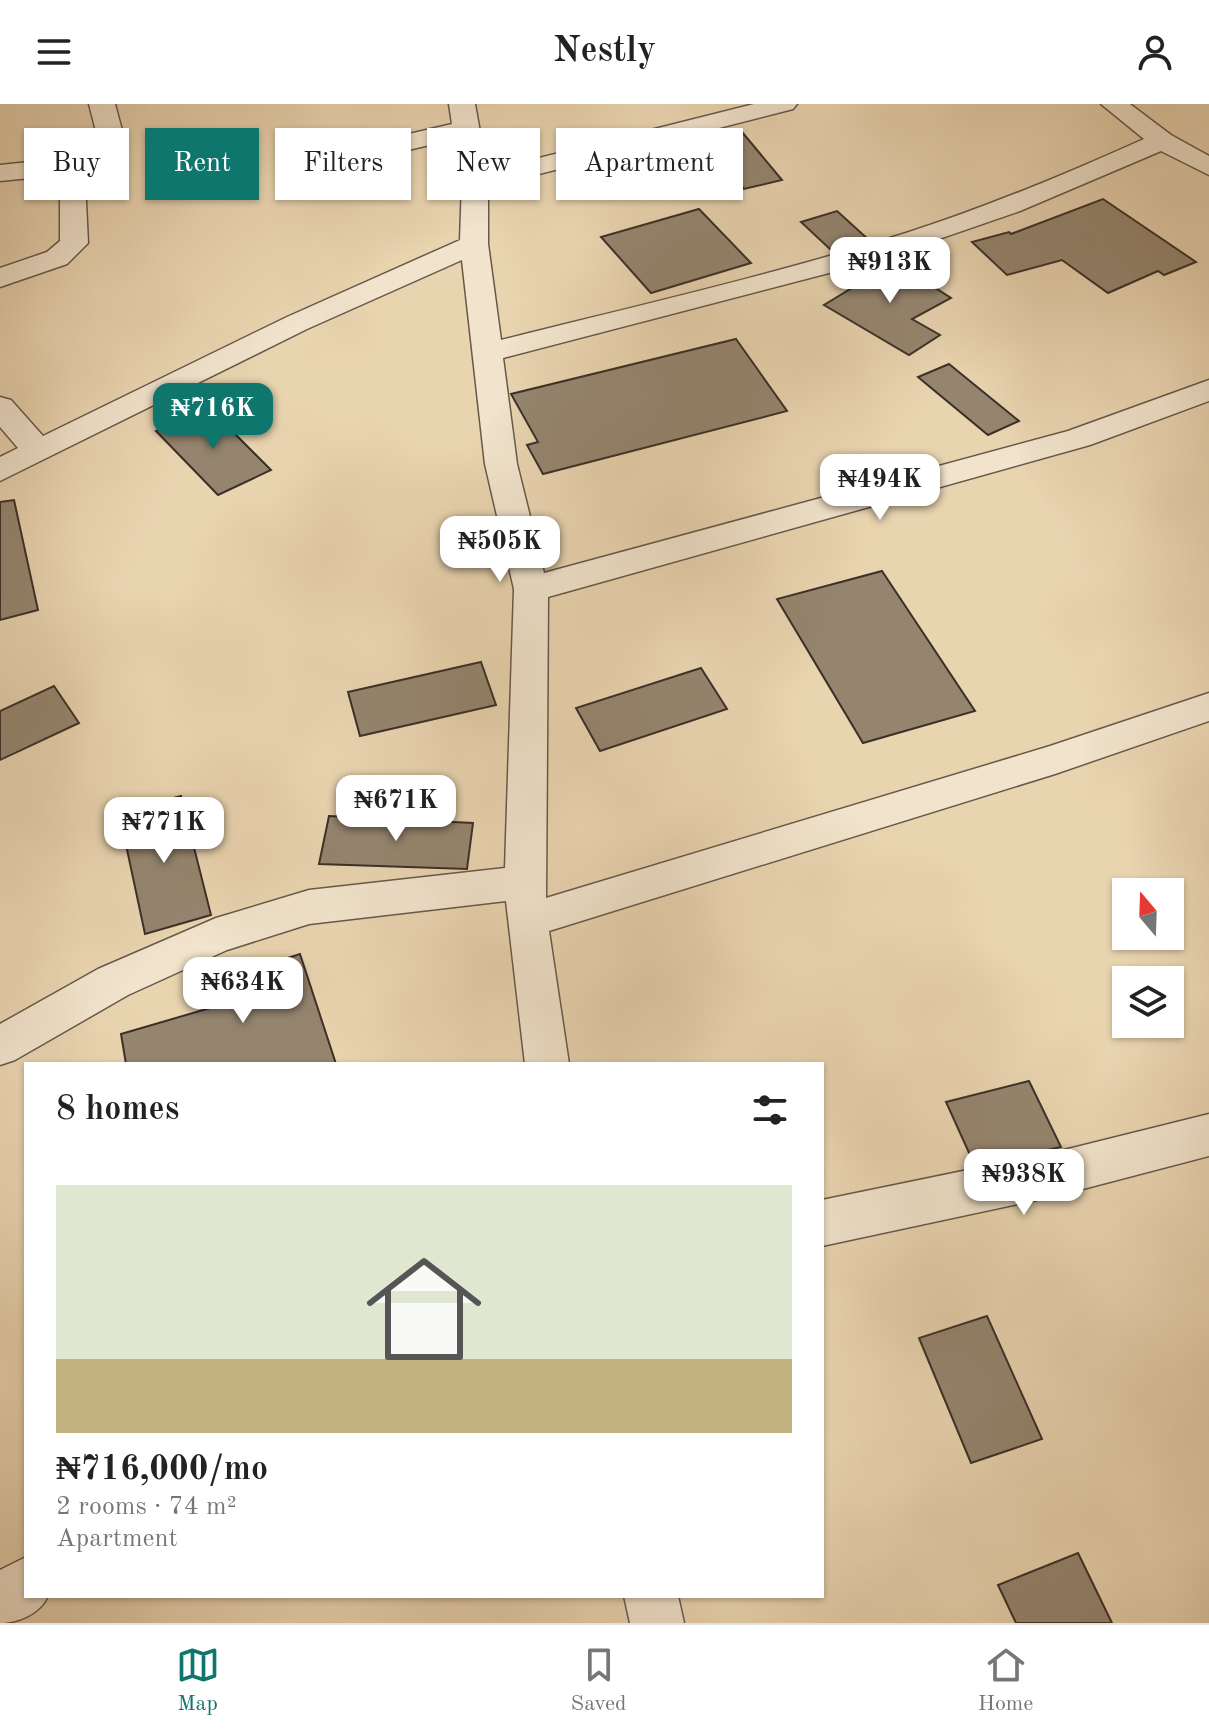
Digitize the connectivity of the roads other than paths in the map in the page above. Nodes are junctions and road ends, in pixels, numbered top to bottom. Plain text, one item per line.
1 (102, 104) edge
2 (784, 104) edge
3 (1114, 104) edge
4 (462, 111) edge
5 (108, 128) edge
6 (411, 130) edge
7 (1162, 141) junction
8 (540, 166) edge
9 (1209, 167) edge
10 (24, 171) edge
11 (0, 173) edge
12 (72, 200) edge
13 (475, 200) edge
14 (474, 244) junction
15 (0, 278) edge
16 (488, 352) junction
17 (1209, 390) edge
18 (0, 407) edge
19 (38, 450) junction
20 (0, 470) edge
21 (531, 589) junction
22 (1209, 707) edge
23 (526, 902) junction
24 (0, 1046) edge
25 (547, 1062) edge
26 (1209, 1135) edge
27 (824, 1223) edge
28 (24, 1585) edge
29 (651, 1598) edge
30 (0, 1603) edge
31 (657, 1623) edge

1 - 5 street
2 - 8 street
3 - 7 street
4 - 6 street
7 - 9 street
7 - 16 street
10 - 11 street
12 - 15 street
13 - 14 street
14 - 16 street
14 - 19 street
16 - 21 street
17 - 21 street
18 - 19 street
19 - 20 street
21 - 23 street
22 - 23 street
23 - 24 street
23 - 25 street
26 - 27 street
28 - 30 street
29 - 31 street

